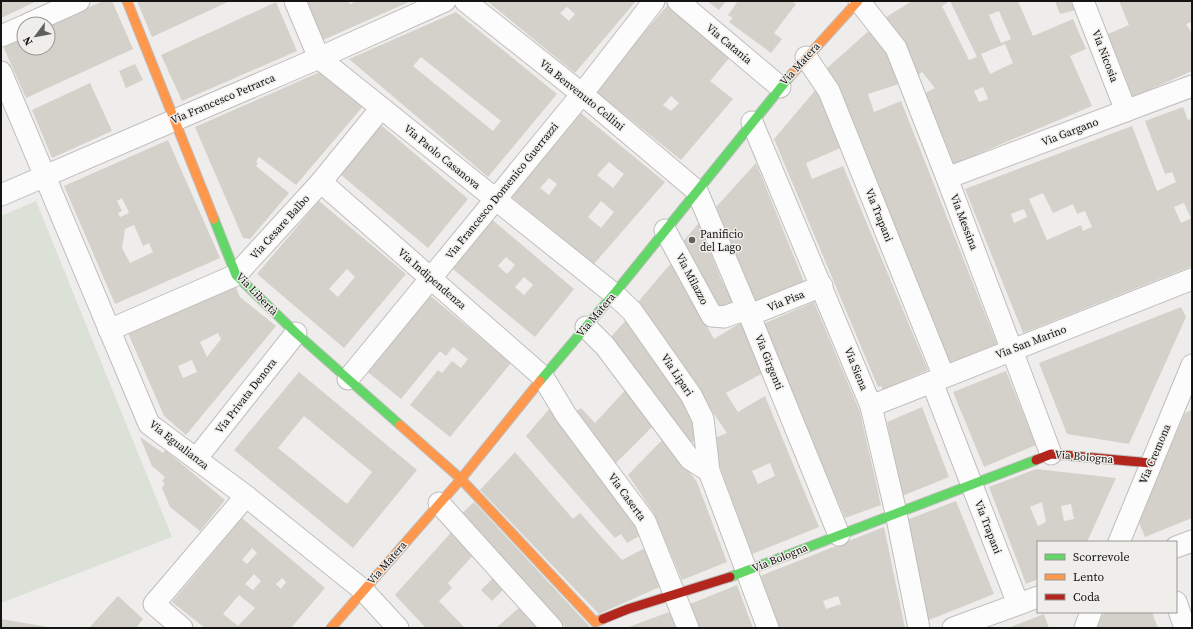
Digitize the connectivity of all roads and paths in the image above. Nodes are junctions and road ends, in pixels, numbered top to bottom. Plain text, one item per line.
1 (79, 1) edge
2 (127, 1) edge
3 (294, 1) edge
4 (445, 1) edge
5 (466, 1) edge
6 (654, 1) edge
7 (678, 1) edge
8 (859, 1) edge
9 (1083, 1) edge
10 (46, 16) edge
11 (16, 29) edge
12 (1, 36) edge
13 (806, 57) junction
14 (319, 58) junction
15 (1, 72) edge
16 (1192, 86) edge
17 (780, 87) junction
18 (582, 94) junction
19 (381, 108) junction
20 (1126, 111) junction
21 (175, 120) junction
22 (752, 122) junction
23 (44, 176) junction
24 (947, 178) junction
25 (321, 182) junction
26 (697, 191) junction
27 (1, 195) edge
28 (496, 200) junction
29 (666, 230) junction
30 (236, 275) junction
31 (431, 278) junction
32 (1192, 280) edge
33 (822, 286) junction
34 (614, 294) junction
35 (749, 312) junction
36 (586, 328) junction
37 (109, 330) junction
38 (296, 333) junction
39 (1012, 349) junction
40 (1192, 365) edge
41 (543, 377) junction
42 (348, 379) junction
43 (938, 379) junction
44 (871, 406) junction
45 (1051, 454) junction
46 (196, 459) junction
47 (1151, 463) junction
48 (709, 471) junction
49 (461, 479) junction
50 (972, 485) junction
51 (246, 496) junction
52 (439, 503) junction
53 (896, 513) junction
54 (839, 534) junction
55 (1119, 541) edge
56 (1192, 541) edge
57 (1177, 547) edge
58 (747, 572) junction
59 (363, 590) junction
60 (676, 594) junction
61 (1037, 597) edge
62 (1018, 604) junction
63 (1177, 605) edge
64 (1091, 613) edge
65 (182, 628) edge
66 (331, 628) edge
67 (398, 628) edge
68 (552, 628) edge
69 (688, 628) edge
70 (768, 628) edge
71 (919, 628) edge
72 (953, 628) edge
73 (1085, 628) edge
74 (1185, 628) edge

1 - 10 street
2 - 21 street, Via Libertà
3 - 14 street, Via Paolo Casanova
4 - 14 street, Via Francesco Petrarca
5 - 18 street, Via Benvenuto Cellini
6 - 18 street, Via Francesco Domenico Guerrazzi
7 - 17 street, Via Catania
8 - 13 street, Via Matera
8 - 24 street, Via Messina
9 - 20 street, Via Nicosia
11 - 12 street
13 - 17 street, Via Matera
13 - 43 street, Via Trapani
14 - 19 street, Via Paolo Casanova
14 - 21 street, Via Francesco Petrarca
15 - 23 street, Via Egualianza
16 - 20 street, Via Gargano
17 - 22 street, Via Matera
18 - 26 street, Via Benvenuto Cellini
18 - 28 street, Via Francesco Domenico Guerrazzi
19 - 25 street, Via Cesare Balbo
19 - 28 street, Via Paolo Casanova
20 - 24 street, Via Gargano
21 - 23 street, Via Francesco Petrarca
21 - 30 street, Via Libertà
22 - 26 street, Via Matera
22 - 33 street, Via Siena
23 - 27 street, Via Francesco Petrarca
23 - 37 street, Via Egualianza
24 - 39 street, Via Messina
25 - 30 street, Via Cesare Balbo
25 - 31 street, Via Indipendenza
26 - 29 street, Via Matera
26 - 35 street, Via Girgenti
28 - 31 street, Via Francesco Domenico Guerrazzi
28 - 34 street, Via Paolo Casanova
29 - 34 street, Via Matera
29 - 35 street, Via Milazzo
30 - 37 street, Via Cesare Balbo
30 - 38 street, Via Libertà
31 - 41 street, Via Indipendenza
31 - 42 street, Via Francesco Domenico Guerrazzi
32 - 39 street, Via San Marino
33 - 35 street, Via Pisa
33 - 44 street, Via Siena
34 - 36 street, Via Matera
34 - 48 street, Via Lipari
35 - 54 street, Via Girgenti
36 - 41 street, Via Matera
36 - 48 street
37 - 46 street, Via Egualianza
38 - 42 street, Via Libertà
38 - 46 street, Via Privata Denora
39 - 43 street, Via San Marino
39 - 45 street, Via Messina
40 - 47 street, Via Cremona
41 - 49 street, Via Matera
41 - 60 street, Via Caserta
42 - 49 street, Via Libertà
43 - 44 street, Via San Marino
43 - 50 street, Via Trapani
44 - 53 street, Via Siena
45 - 47 street, Via Bologna
45 - 50 street, Via Bologna
46 - 51 street, Via Egualianza
47 - 55 street, Via Cremona
48 - 58 street, Via Lipari
49 - 52 street, Via Matera
49 - 60 street, Via Bologna
50 - 53 street, Via Bologna
50 - 62 street, Via Trapani
51 - 59 street, Via Egualianza
51 - 65 street
52 - 59 street, Via Matera
52 - 68 street
53 - 54 street, Via Bologna
53 - 71 street, Via Siena
54 - 58 street, Via Bologna
56 - 57 street
58 - 60 street, Via Bologna
58 - 70 street, Via Lipari
59 - 66 street, Via Matera
59 - 67 street, Via Egualianza
60 - 69 street, Via Caserta
61 - 62 street
62 - 72 street
63 - 74 street
64 - 73 street

